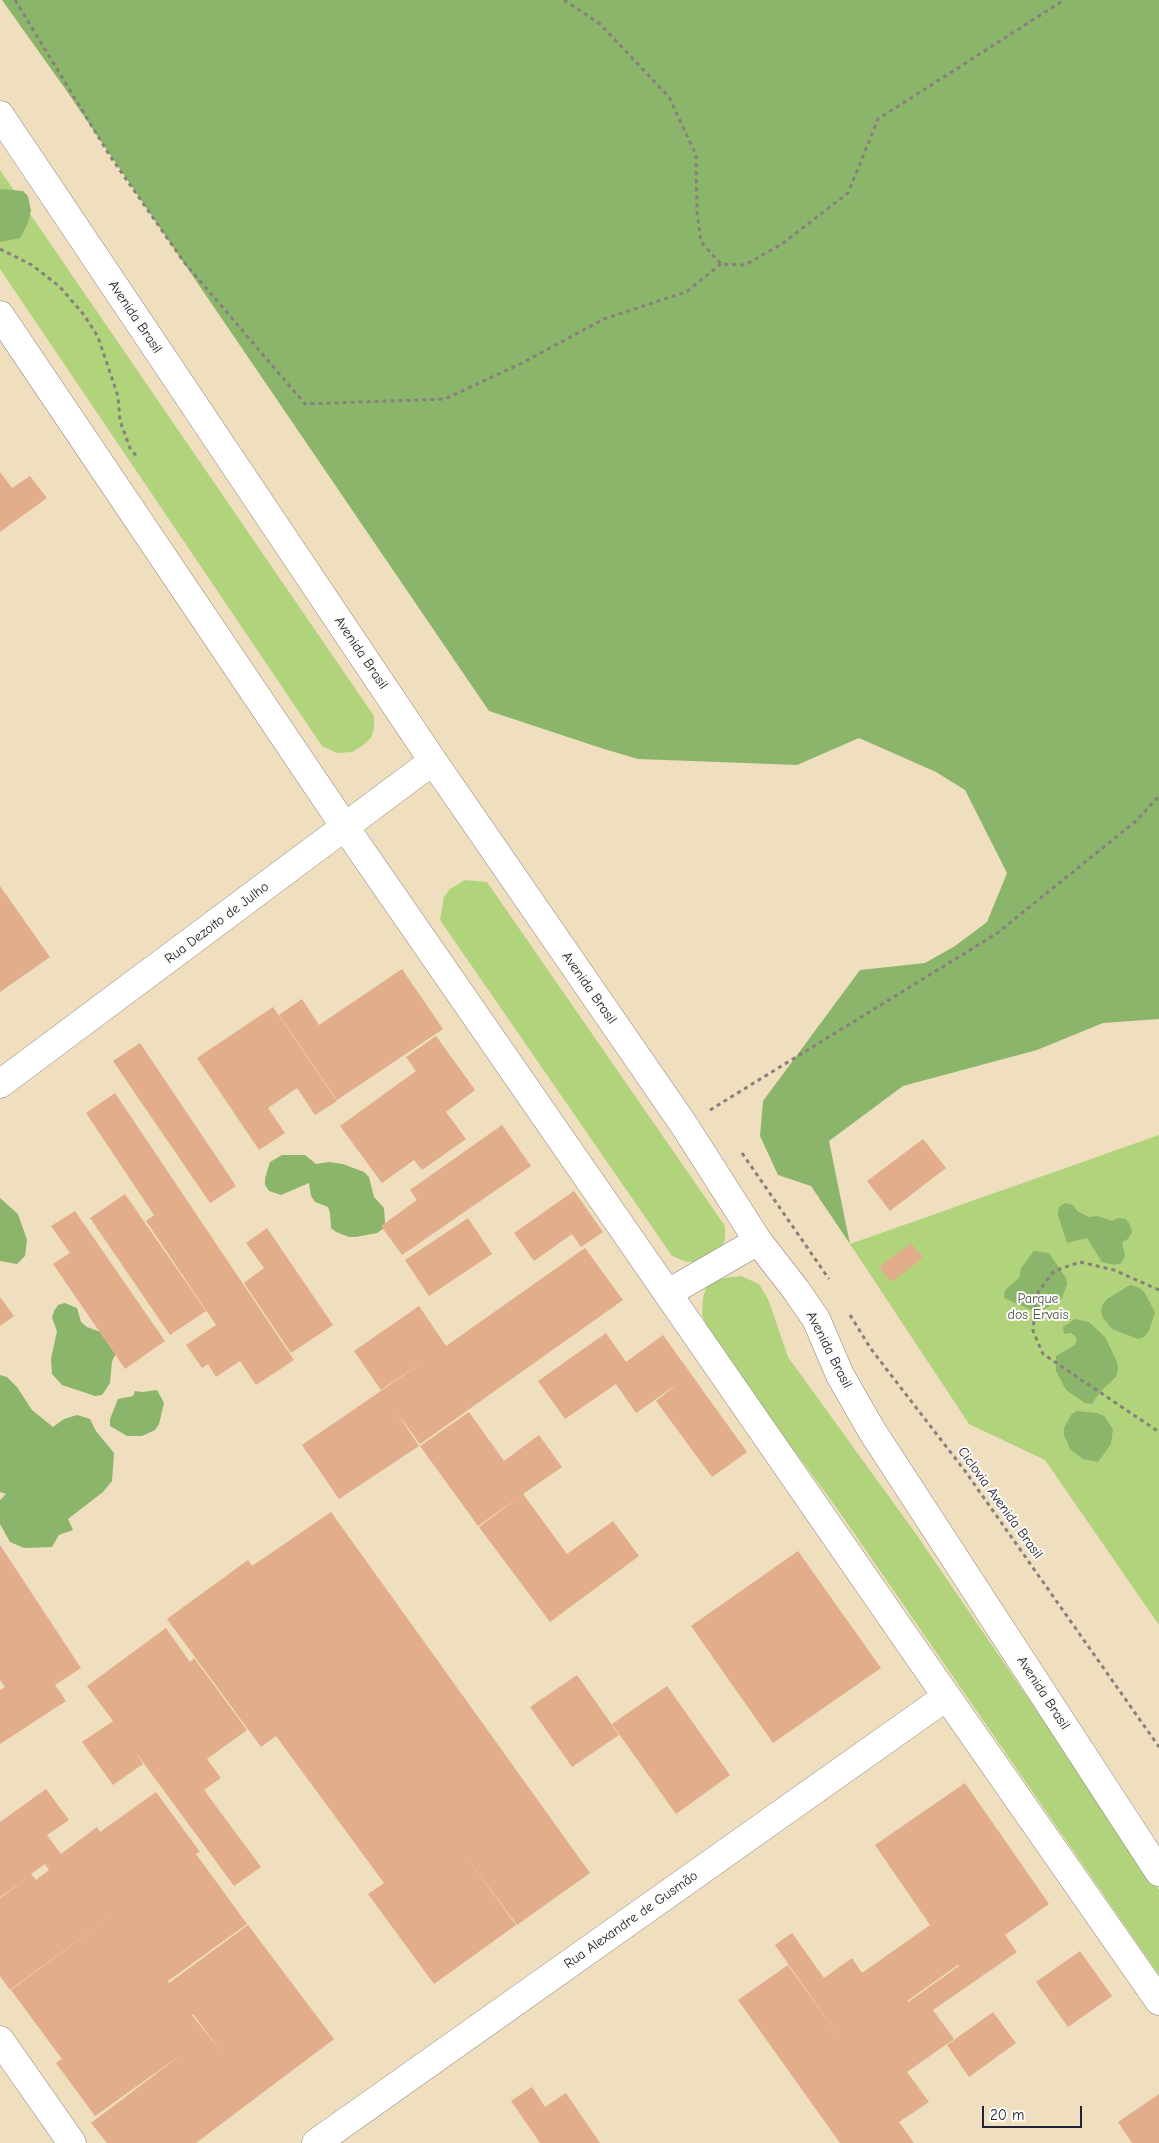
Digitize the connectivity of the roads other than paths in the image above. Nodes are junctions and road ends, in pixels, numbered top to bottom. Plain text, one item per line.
1 (0, 115) edge
2 (0, 315) edge
3 (433, 761) junction
4 (345, 827) junction
5 (0, 1084) edge
6 (758, 1241) junction
7 (668, 1293) junction
8 (946, 1697) junction
9 (1159, 1872) edge
10 (1159, 2001) edge
11 (0, 2040) edge
12 (72, 2143) edge
13 (316, 2143) edge

1 - 3 main road, Avenida Brasil
2 - 4 main road
3 - 4 main road, Rua Dezoito de Julho
3 - 6 main road, Avenida Brasil
4 - 5 main road, Rua Dezoito de Julho
4 - 7 main road
6 - 7 main road
6 - 9 main road, Avenida Brasil
7 - 8 main road
8 - 10 main road
8 - 13 main road, Rua Alexandre de Gusmão
11 - 12 main road

